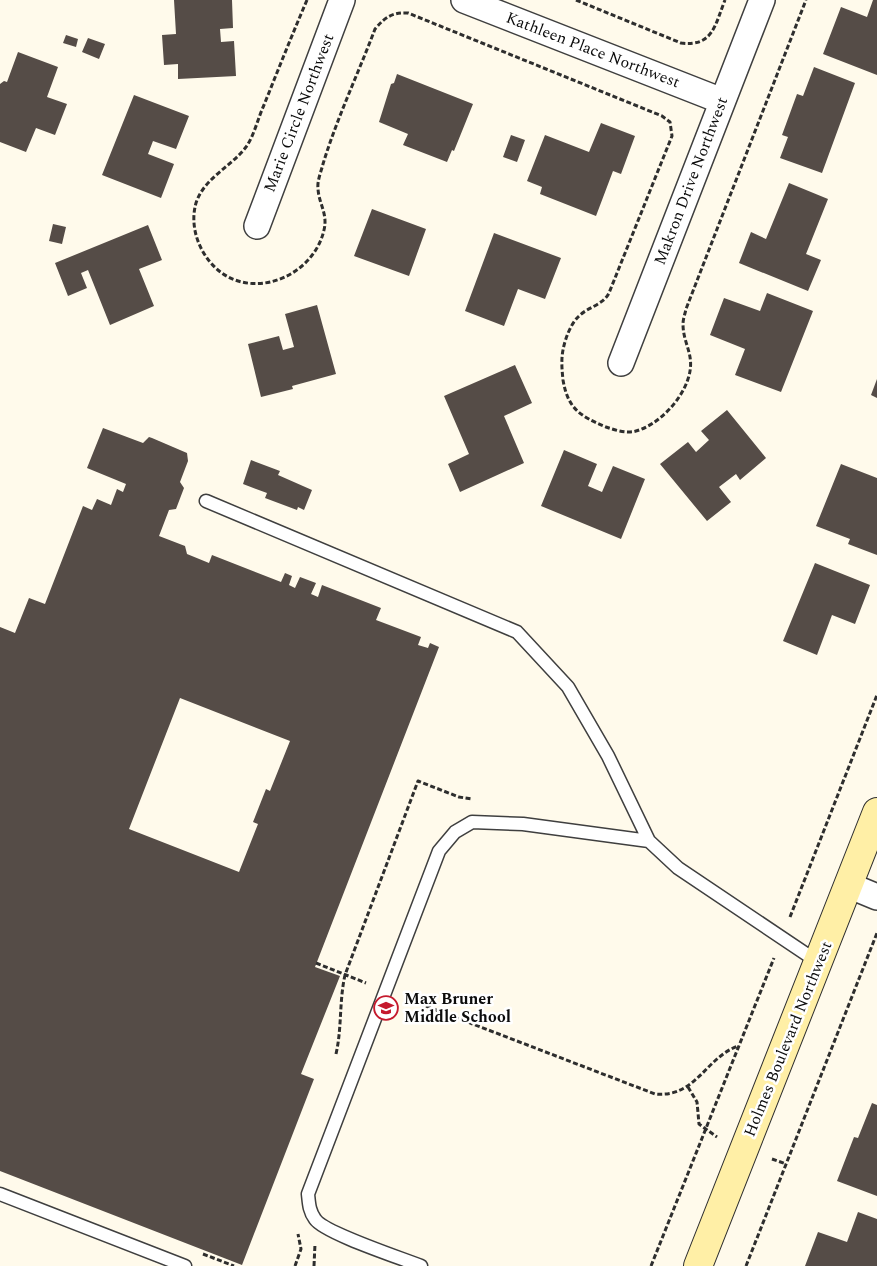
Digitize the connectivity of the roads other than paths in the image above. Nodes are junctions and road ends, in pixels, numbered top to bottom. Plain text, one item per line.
1 (342, 0) edge
2 (464, 0) edge
3 (762, 0) edge
4 (722, 101) junction
5 (257, 226) dead end
6 (621, 363) dead end
7 (206, 501) dead end
8 (877, 812) edge
9 (649, 840) junction
10 (848, 886) junction
11 (877, 897) edge
12 (818, 962) junction
13 (0, 1194) edge
14 (184, 1266) edge
15 (421, 1266) edge
16 (698, 1266) edge

1 - 5 street, Marie Circle Northwest
2 - 4 street, Kathleen Place Northwest
3 - 4 street, Makron Drive Northwest
4 - 6 street, Makron Drive Northwest
7 - 9 lane
8 - 10 street, Holmes Boulevard Northwest
9 - 12 lane
9 - 15 lane
10 - 11 street
10 - 12 street, Holmes Boulevard Northwest
12 - 16 street, Holmes Boulevard Northwest
13 - 14 lane

